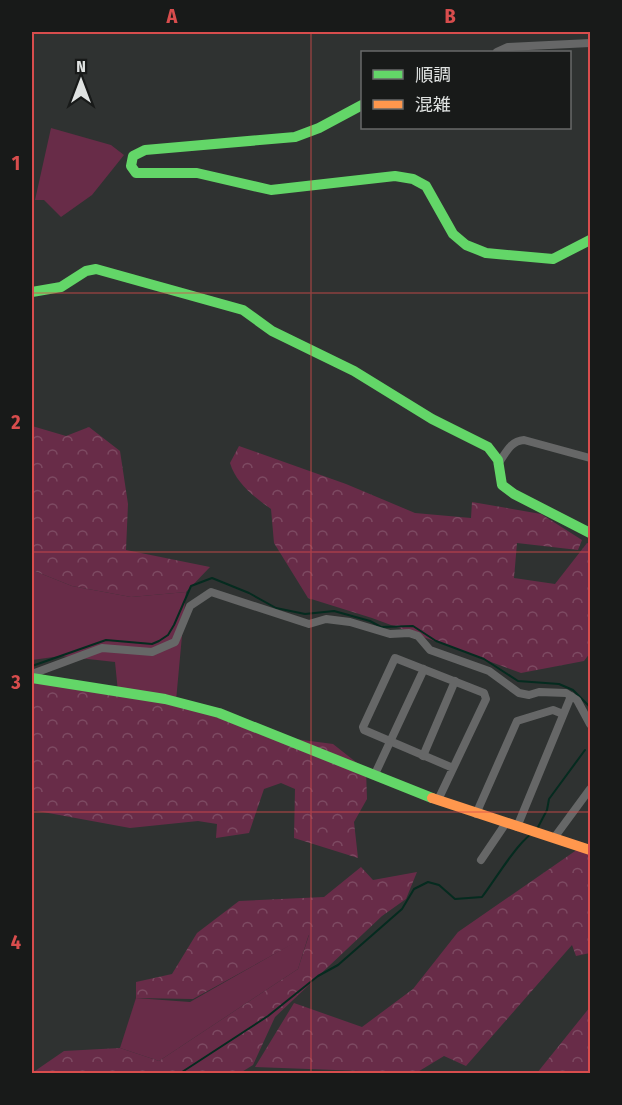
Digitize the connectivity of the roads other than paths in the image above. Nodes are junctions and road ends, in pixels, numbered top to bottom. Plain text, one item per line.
1 (591, 43) edge
2 (499, 51) edge
3 (361, 106) edge
4 (591, 240) edge
5 (32, 292) edge
6 (591, 459) edge
7 (498, 464) junction
8 (591, 533) edge
9 (424, 669) junction
10 (32, 676) edge
11 (455, 681) junction
12 (571, 696) junction
13 (564, 714) junction
14 (591, 724) edge
15 (390, 741) junction
16 (423, 756) junction
17 (453, 768) junction
18 (375, 774) junction
19 (591, 789) edge
20 (438, 800) junction
21 (476, 814) junction
22 (506, 823) junction
23 (517, 827) junction
24 (554, 838) junction
25 (589, 846) edge
26 (481, 860) dead end

1 - 2 street
3 - 4 street
5 - 7 street
6 - 7 street
7 - 8 street
9 - 11 street
9 - 15 street
9 - 15 street
10 - 12 street
10 - 18 street
11 - 16 street
11 - 17 street
12 - 13 street
12 - 14 street
13 - 21 street
13 - 23 street
15 - 16 street
15 - 18 street
16 - 17 street
17 - 20 street
18 - 20 street
19 - 24 street
20 - 21 street
21 - 22 street
22 - 23 street
22 - 26 street
23 - 24 street
24 - 25 street

